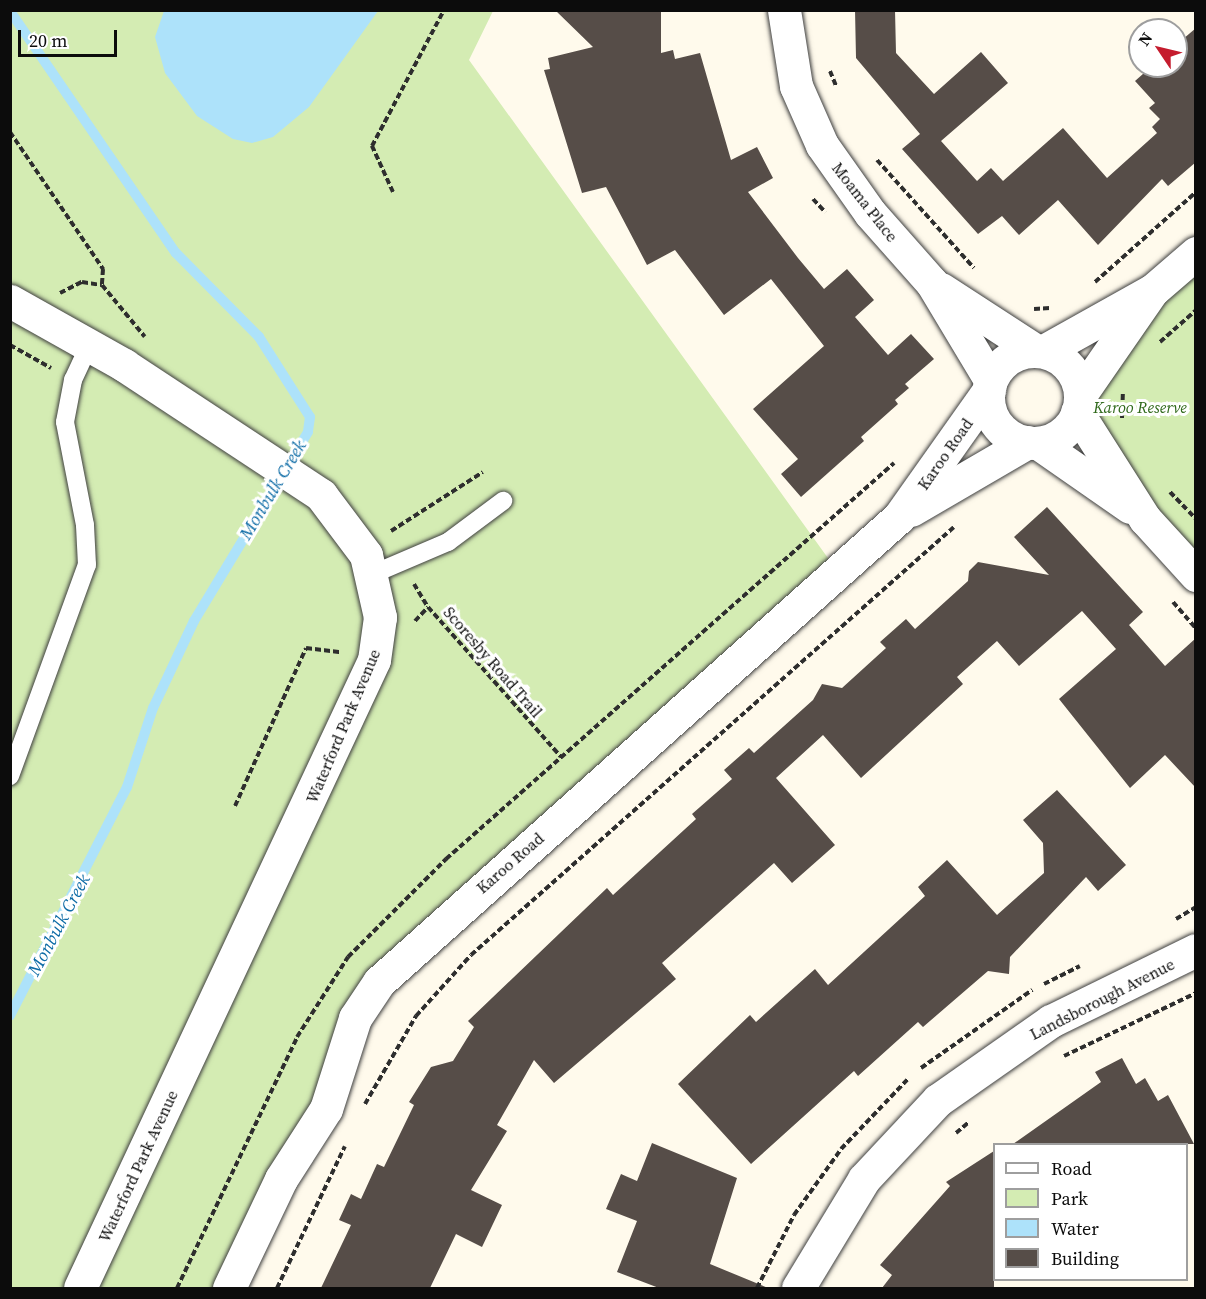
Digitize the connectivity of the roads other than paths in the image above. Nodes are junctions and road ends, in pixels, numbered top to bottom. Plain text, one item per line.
1 (784, 10) edge
2 (1196, 253) edge
3 (932, 283) junction
4 (1153, 290) junction
5 (10, 301) edge
6 (89, 345) junction
7 (1040, 351) junction
8 (990, 385) junction
9 (1079, 403) junction
10 (1033, 442) junction
11 (503, 501) dead end
12 (900, 517) junction
13 (1145, 519) junction
14 (373, 574) junction
15 (1196, 575) edge
16 (10, 776) edge
17 (1196, 950) edge
18 (80, 1288) edge
19 (229, 1288) edge
20 (798, 1288) edge

1 - 3 street, Moama Place
2 - 4 street
3 - 7 street, Moama Place
3 - 8 street, Moama Place
4 - 7 street
4 - 9 street
5 - 6 street, Waterford Park Avenue
6 - 14 street, Waterford Park Avenue
6 - 16 lane
7 - 8 street
7 - 9 street
8 - 10 street
8 - 12 street, Karoo Road
9 - 10 street
9 - 13 street
10 - 12 street, Karoo Road
10 - 13 street
11 - 14 lane
12 - 19 street, Karoo Road
13 - 15 street
14 - 18 street, Waterford Park Avenue
17 - 20 street, Landsborough Avenue

